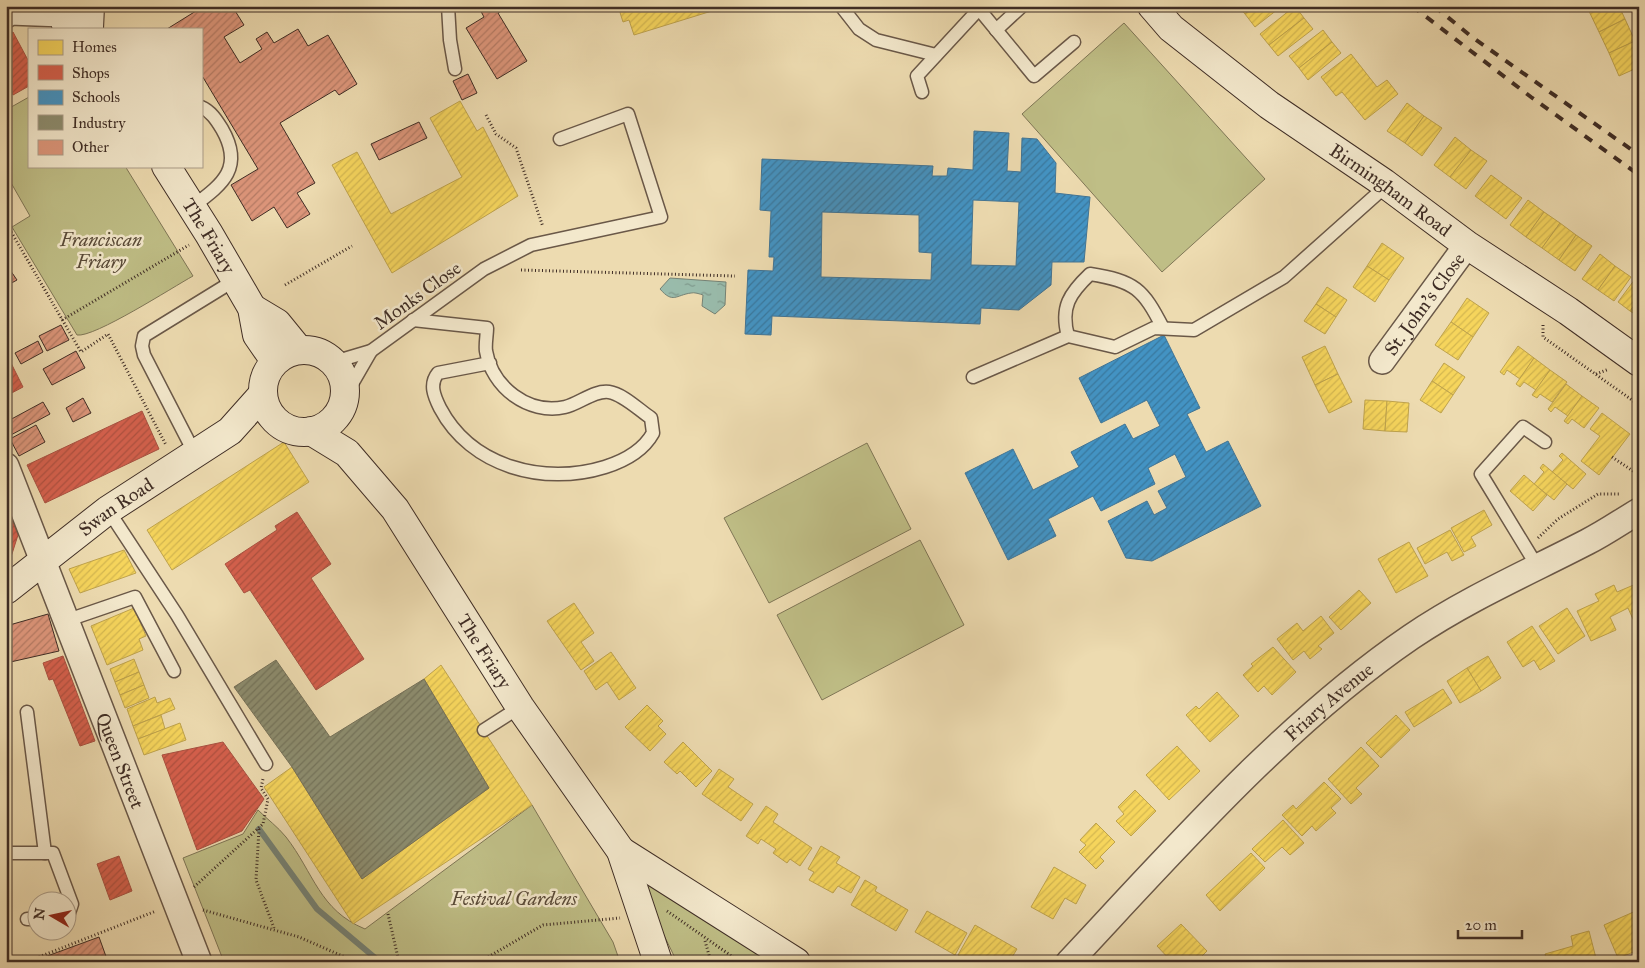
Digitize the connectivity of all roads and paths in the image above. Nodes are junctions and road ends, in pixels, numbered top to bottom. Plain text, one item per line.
1 (448, 6) edge
2 (841, 6) edge
3 (1022, 6) edge
4 (1152, 6) edge
5 (980, 8) edge
6 (6, 15) edge
7 (64, 16) edge
8 (996, 30) junction
9 (1074, 42) dead end
10 (936, 55) junction
11 (455, 68) dead end
12 (922, 92) dead end
13 (202, 108) edge
14 (486, 115) dead end
15 (560, 139) dead end
16 (167, 168) edge
17 (1384, 183) junction
18 (192, 207) junction
19 (6, 222) edge
20 (209, 234) junction
21 (548, 241) junction
22 (1467, 245) junction
23 (352, 246) dead end
24 (484, 269) junction
25 (735, 276) dead end
26 (235, 280) junction
27 (285, 285) dead end
28 (1543, 318) dead end
29 (62, 320) junction
30 (413, 320) junction
31 (1163, 328) junction
32 (1068, 336) junction
33 (371, 351) junction
34 (287, 355) junction
35 (1382, 361) dead end
36 (334, 362) junction
37 (1639, 362) edge
38 (490, 363) junction
39 (973, 377) dead end
40 (263, 394) junction
41 (341, 406) junction
42 (1639, 406) edge
43 (282, 426) junction
44 (230, 431) junction
45 (311, 431) junction
46 (1544, 442) dead end
47 (347, 453) junction
48 (1612, 457) dead end
49 (186, 460) junction
50 (6, 466) edge
51 (1639, 475) edge
52 (1633, 503) edge
53 (108, 510) junction
54 (1533, 557) junction
55 (42, 561) junction
56 (6, 590) edge
57 (65, 621) junction
58 (174, 671) dead end
59 (520, 707) junction
60 (27, 712) dead end
61 (484, 730) dead end
62 (266, 764) joint
63 (259, 829) dead end
64 (621, 851) junction
65 (6, 853) edge
66 (45, 853) junction
67 (67, 890) edge
68 (176, 904) junction
69 (388, 914) dead end
70 (625, 917) dead end
71 (666, 918) dead end
72 (274, 929) junction
73 (705, 939) junction
74 (26, 962) edge
75 (199, 962) edge
76 (356, 962) edge
77 (399, 962) edge
78 (465, 962) edge
79 (658, 962) edge
80 (711, 962) edge
81 (740, 962) edge
82 (796, 962) edge
83 (1069, 962) edge

1 - 11 lane
2 - 10 lane
3 - 8 lane
4 - 17 street, Birmingham Road
5 - 8 lane
5 - 10 lane
6 - 7 street
8 - 9 lane
10 - 12 lane
13 - 18 lane
14 - 21 path
15 - 21 lane, Monks Close
16 - 18 street, The Friary
17 - 22 street, Birmingham Road
17 - 31 lane
18 - 20 street, The Friary
19 - 29 path
20 - 26 street, The Friary
20 - 29 path
21 - 24 lane, Monks Close
22 - 35 street, St. John's Close
22 - 37 street, Birmingham Road
23 - 27 path
24 - 25 path
24 - 30 lane, Monks Close
26 - 34 street, The Friary
26 - 49 lane
28 - 42 path
29 - 49 path
30 - 33 lane, Monks Close
30 - 38 lane
31 - 32 lane
31 - 32 lane
32 - 39 lane
33 - 36 lane
33 - 41 lane
34 - 36 street
34 - 40 street
36 - 41 street
38 - 38 lane
40 - 43 street
40 - 44 street, Swan Road
41 - 45 street
41 - 47 street, The Friary
43 - 44 street, Swan Road
43 - 45 street
44 - 49 street, Swan Road
45 - 47 street, The Friary
46 - 54 lane
47 - 59 street, The Friary
48 - 51 path
49 - 53 street, Swan Road
50 - 55 street, Queen Street
52 - 54 street, Friary Avenue
52 - 54 path
53 - 55 street, Swan Road
53 - 62 lane
54 - 83 street, Friary Avenue
55 - 56 street, Swan Road
55 - 57 street, Queen Street
57 - 58 lane
57 - 68 street, Queen Street
59 - 61 lane
59 - 64 street, The Friary
60 - 66 lane
62 - 68 path
63 - 72 path
64 - 79 street, The Friary
64 - 82 street, The Friary
65 - 66 lane
66 - 67 lane
68 - 72 path
68 - 74 path
68 - 75 street, Queen Street
69 - 77 path
70 - 78 path
71 - 73 path
72 - 76 path
73 - 80 path
73 - 81 path

